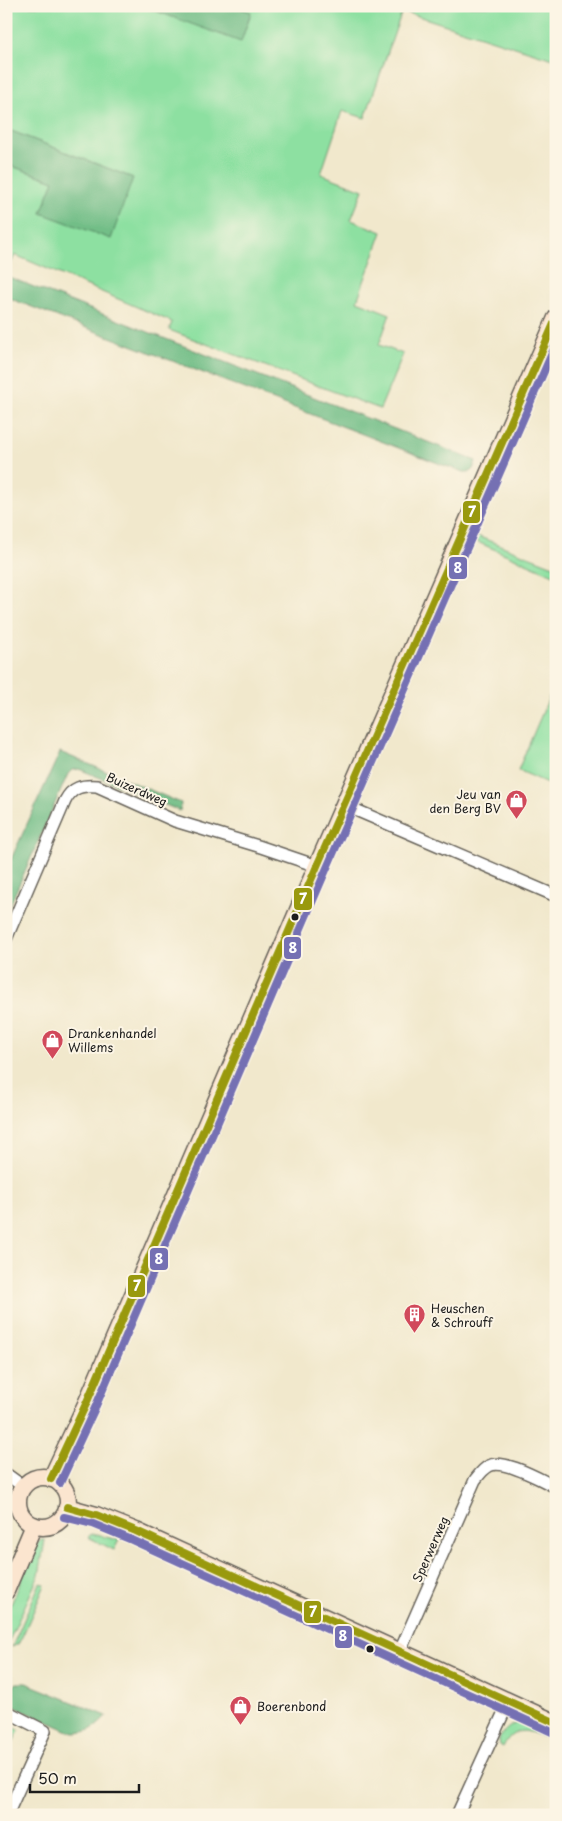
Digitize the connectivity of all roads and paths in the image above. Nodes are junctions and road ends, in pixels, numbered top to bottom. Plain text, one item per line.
1 (556, 318) edge
2 (344, 805) junction
3 (317, 866) junction
4 (556, 896) edge
5 (6, 938) edge
6 (6, 1474) edge
7 (52, 1479) junction
8 (24, 1486) junction
9 (556, 1487) edge
10 (67, 1507) junction
11 (34, 1525) junction
12 (6, 1592) edge
13 (400, 1651) junction
14 (509, 1701) junction
15 (6, 1711) edge
16 (556, 1723) edge
17 (7, 1815) edge
18 (457, 1815) edge

1 - 2 street
2 - 3 street
2 - 4 street
3 - 5 street, Buizerdweg
3 - 7 street
6 - 8 street
7 - 8 street
7 - 10 street
8 - 11 street
9 - 13 street, Sperwerweg
10 - 11 street
10 - 13 street
11 - 12 street
13 - 14 street
14 - 16 street
14 - 18 street
15 - 17 street

